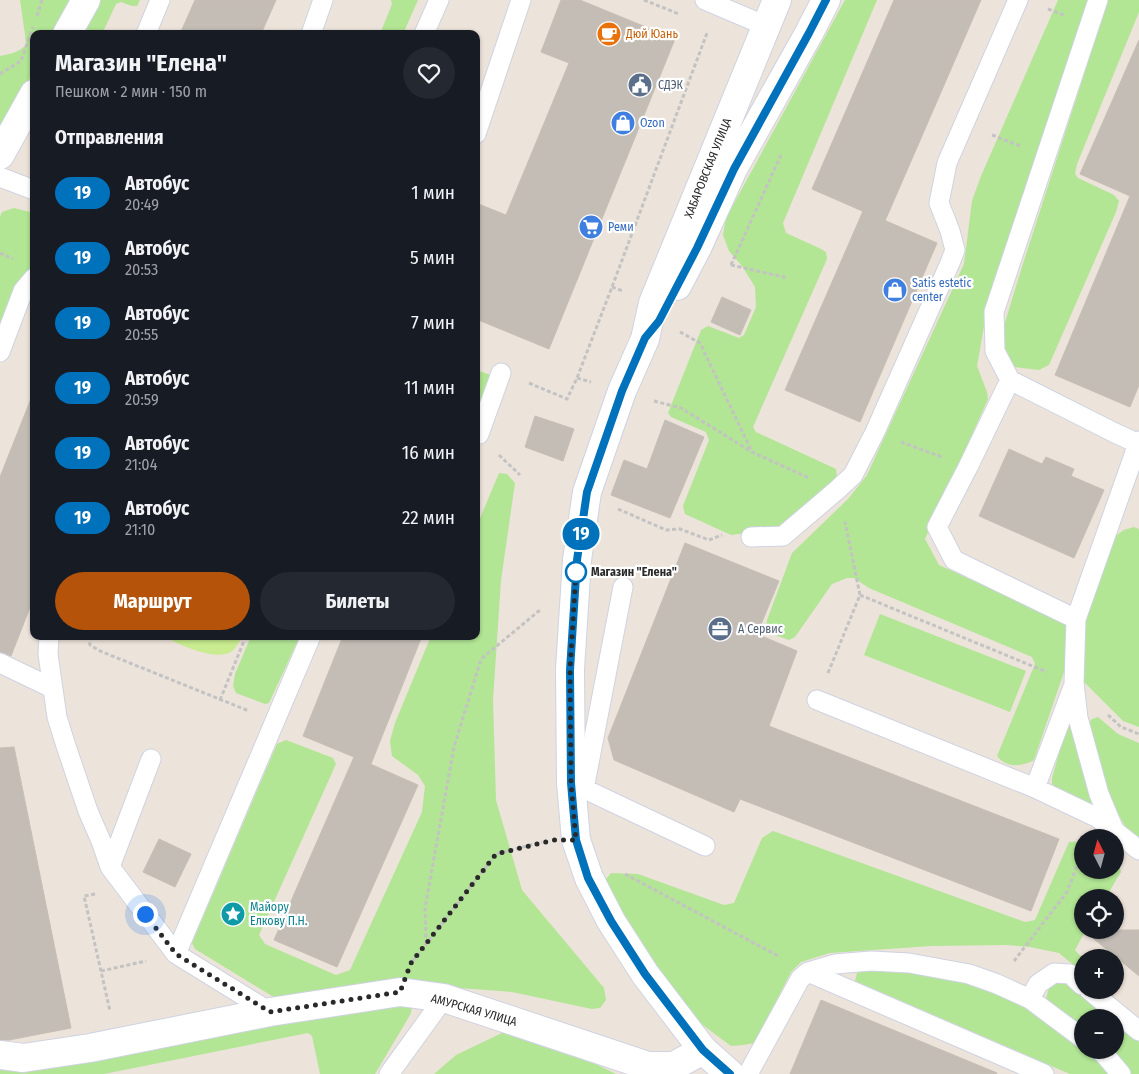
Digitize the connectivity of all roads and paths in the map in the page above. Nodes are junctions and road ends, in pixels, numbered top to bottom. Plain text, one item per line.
1 (42, 0) edge
2 (86, 0) edge
3 (160, 0) edge
4 (324, 0) edge
5 (440, 0) edge
6 (521, 0) edge
7 (705, 0) edge
8 (777, 0) edge
9 (826, 0) edge
10 (1018, 0) edge
11 (1098, 0) edge
12 (36, 17) dead end
13 (33, 26) dead end
14 (710, 26) dead end
15 (766, 26) junction
16 (32, 30) edge
17 (69, 30) edge
18 (148, 30) edge
19 (312, 30) edge
20 (426, 30) edge
21 (30, 35) edge
22 (0, 74) edge
23 (30, 101) edge
24 (480, 122) edge
25 (0, 155) edge
26 (0, 177) edge
27 (30, 188) edge
28 (755, 271) dead end
29 (788, 278) dead end
30 (30, 283) edge
31 (645, 338) junction
32 (700, 343) dead end
33 (0, 352) edge
34 (501, 373) dead end
35 (1010, 380) junction
36 (550, 391) dead end
37 (680, 408) dead end
38 (480, 431) edge
39 (875, 432) junction
40 (1139, 443) edge
41 (752, 452) junction
42 (968, 467) junction
43 (837, 490) junction
44 (587, 492) junction
45 (752, 537) dead end
46 (709, 540) dead end
47 (623, 587) dead end
48 (860, 596) junction
49 (541, 609) dead end
50 (1076, 619) junction
51 (49, 640) edge
52 (89, 640) edge
53 (244, 640) edge
54 (309, 640) edge
55 (833, 659) dead end
56 (0, 662) edge
57 (1030, 665) dead end
58 (1074, 683) junction
59 (52, 688) junction
60 (220, 700) junction
61 (817, 700) dead end
62 (275, 721) junction
63 (150, 760) dead end
64 (577, 786) junction
65 (1035, 788) junction
66 (1113, 829) edge
67 (1114, 829) edge
68 (1124, 838) edge
69 (576, 840) junction
70 (704, 846) dead end
71 (1139, 850) edge
72 (110, 867) junction
73 (617, 870) dead end
74 (1074, 874) edge
75 (125, 888) junction
76 (1029, 942) dead end
77 (426, 944) junction
78 (176, 954) junction
79 (101, 971) junction
80 (808, 972) junction
81 (1074, 978) edge
82 (400, 992) junction
83 (444, 998) junction
84 (1030, 999) junction
85 (1100, 999) edge
86 (110, 1010) dead end
87 (270, 1012) junction
88 (1139, 1031) edge
89 (1074, 1032) edge
90 (703, 1050) junction
91 (0, 1055) edge
92 (1108, 1059) edge
93 (389, 1074) edge
94 (730, 1074) edge
95 (748, 1074) edge
96 (1044, 1074) edge
97 (1121, 1074) edge

1 - 12 path
2 - 17 main road
3 - 18 lane
4 - 19 lane
5 - 20 lane
6 - 24 lane
7 - 15 lane
8 - 15 main road, ХАБАРОВСКАЯ УЛИЦА
9 - 31 main road, ХАБАРОВСКАЯ УЛИЦА
10 - 39 lane
11 - 35 lane
13 - 16 path
14 - 36 path
15 - 31 main road, ХАБАРОВСКАЯ УЛИЦА
21 - 22 path
23 - 25 main road
26 - 27 lane
28 - 29 path
30 - 33 lane
31 - 44 main road, ХАБАРОВСКАЯ УЛИЦА
32 - 41 path
34 - 38 lane
35 - 40 lane
35 - 42 lane
37 - 41 path
39 - 42 path
39 - 43 lane
40 - 50 lane
41 - 43 path
42 - 50 lane
43 - 45 lane
43 - 48 path
44 - 46 path
44 - 64 main road, ХАБАРОВСКАЯ УЛИЦА
47 - 64 lane
48 - 55 path
48 - 57 path
49 - 77 path
50 - 58 lane
51 - 59 lane
52 - 60 path
53 - 60 path
54 - 62 lane
56 - 59 lane
58 - 65 lane
58 - 67 lane
59 - 72 lane
60 - 62 path
61 - 65 lane
62 - 78 lane
63 - 72 lane
64 - 69 main road, ХАБАРОВСКАЯ УЛИЦА
64 - 70 lane
65 - 66 lane
68 - 71 lane
69 - 77 path
69 - 90 main road, ХАБАРОВСКАЯ УЛИЦА
72 - 75 lane
73 - 80 path
74 - 76 path
75 - 78 lane
75 - 79 path
77 - 82 path
78 - 79 path
78 - 87 lane
79 - 86 path
80 - 84 lane
80 - 95 lane
80 - 96 lane
81 - 84 lane
82 - 83 main road, АМУРСКАЯ УЛИЦА
82 - 87 main road, АМУРСКАЯ УЛИЦА
83 - 90 main road, АМУРСКАЯ УЛИЦА
83 - 93 lane
84 - 89 lane
85 - 88 lane
87 - 91 main road, АМУРСКАЯ УЛИЦА
90 - 94 main road, ХАБАРОВСКАЯ УЛИЦА
92 - 97 lane

